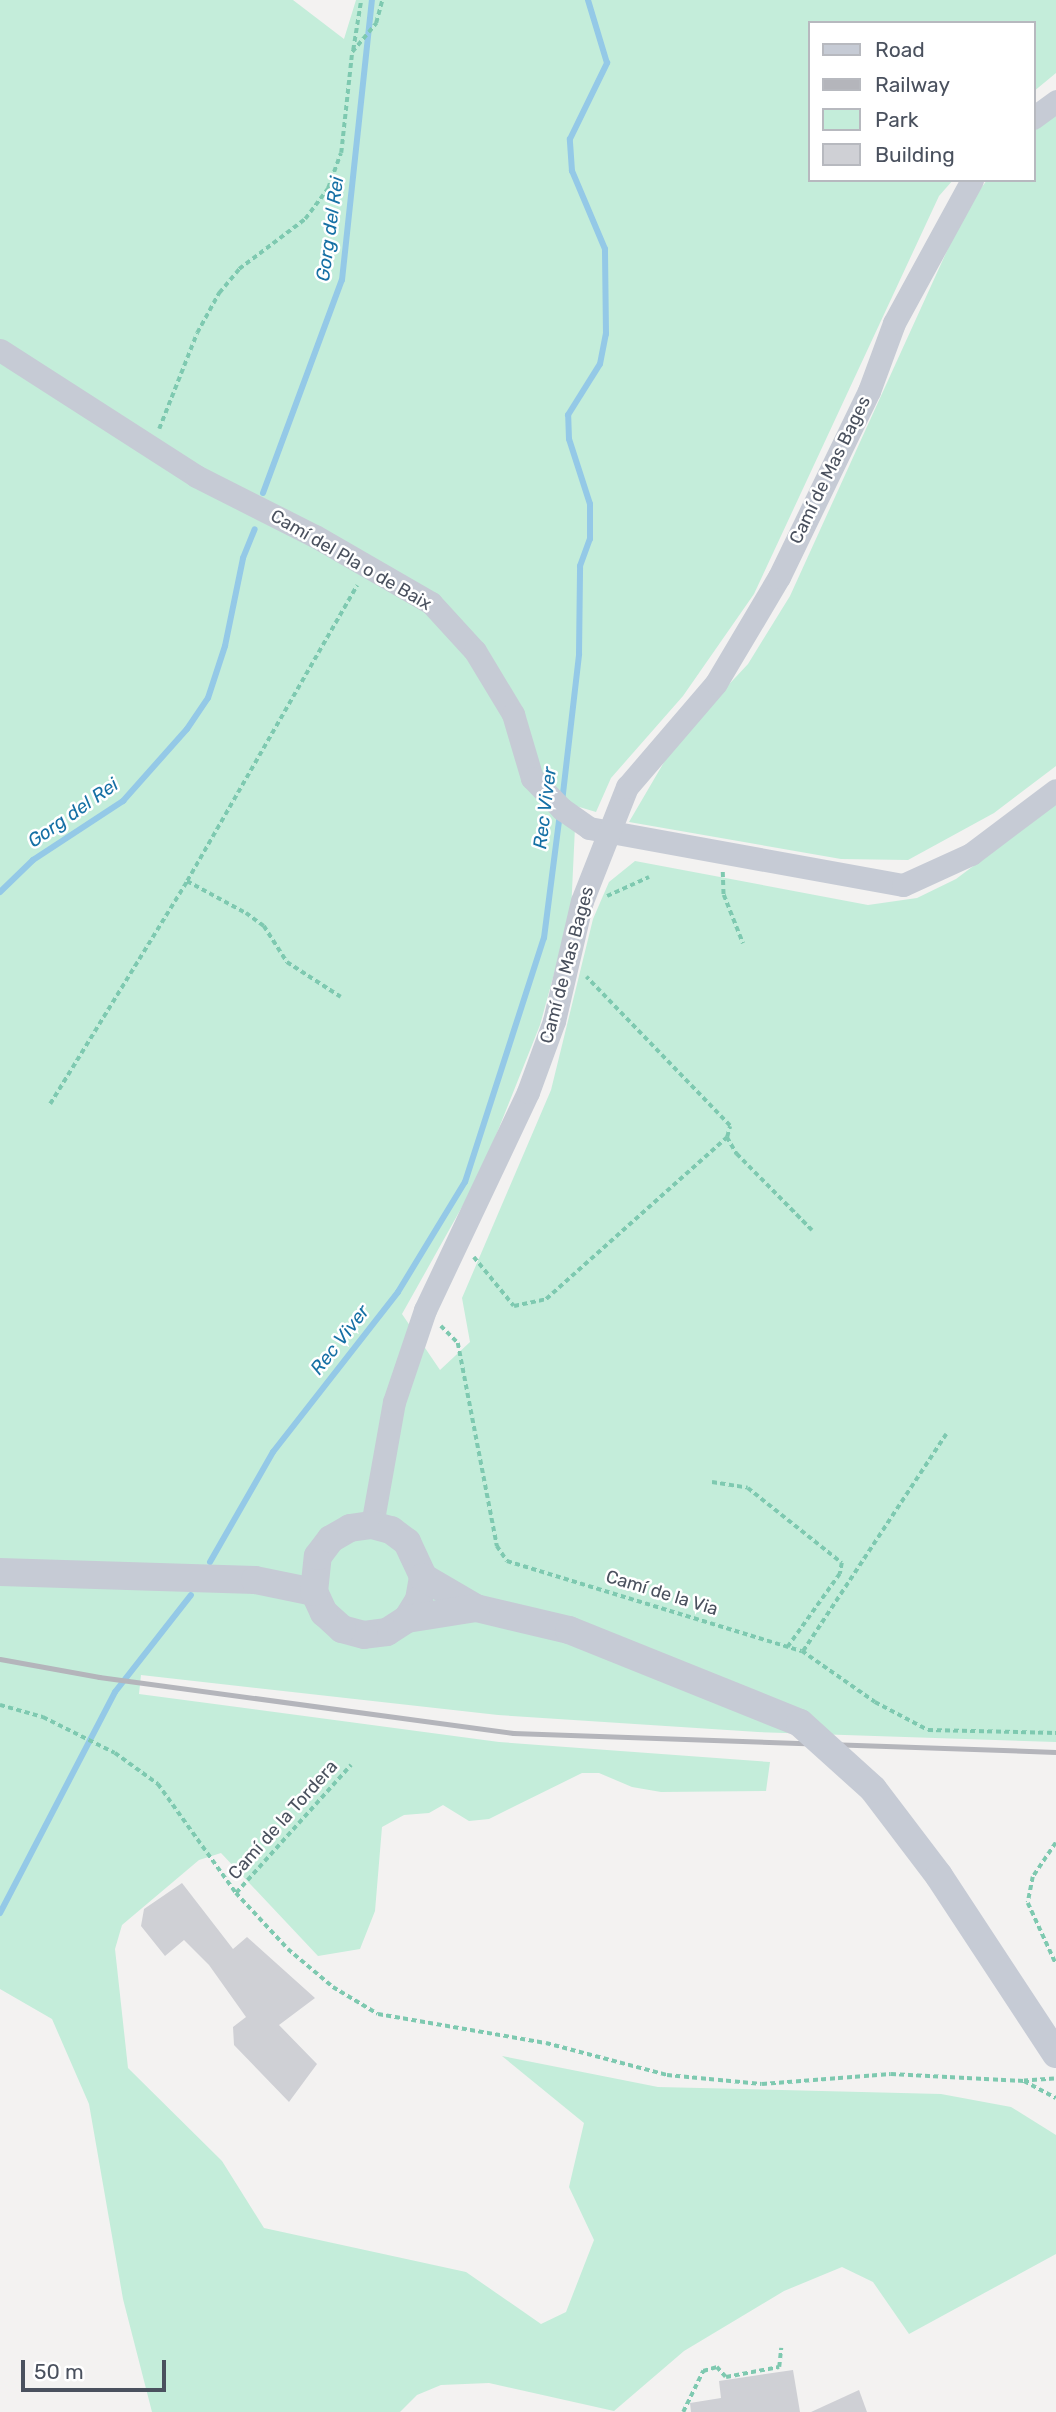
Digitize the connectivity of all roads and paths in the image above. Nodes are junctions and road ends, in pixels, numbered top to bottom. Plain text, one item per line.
1 (360, 0) edge
2 (382, 0) edge
3 (352, 52) junction
4 (1056, 101) edge
5 (1035, 117) edge
6 (971, 182) edge
7 (0, 350) edge
8 (151, 449) junction
9 (367, 568) junction
10 (1056, 790) edge
11 (598, 830) junction
12 (723, 852) junction
13 (599, 856) junction
14 (649, 877) dead end
15 (187, 881) junction
16 (743, 943) dead end
17 (577, 983) dead end
18 (341, 997) dead end
19 (50, 1104) dead end
20 (727, 1137) junction
21 (811, 1230) dead end
22 (474, 1247) dead end
23 (425, 1310) junction
24 (946, 1434) dead end
25 (712, 1482) dead end
26 (372, 1525) junction
27 (318, 1556) junction
28 (0, 1572) edge
29 (423, 1577) junction
30 (255, 1580) junction
31 (314, 1592) junction
32 (476, 1608) junction
33 (407, 1619) junction
34 (788, 1647) junction
35 (802, 1651) junction
36 (0, 1705) edge
37 (1056, 1733) edge
38 (351, 1765) dead end
39 (1056, 1843) edge
40 (236, 1893) junction
41 (1056, 1964) edge
42 (1056, 2054) edge
43 (1056, 2078) edge
44 (1024, 2081) junction
45 (1056, 2098) edge
46 (781, 2348) dead end
47 (683, 2411) edge

1 - 3 path
2 - 3 path
3 - 8 path
4 - 5 street
6 - 11 street, Camí de Mas Bages
7 - 8 street, Camí del Pla o de Baix
8 - 9 street, Camí del Pla o de Baix
9 - 11 street, Camí del Pla o de Baix
9 - 15 path
10 - 12 street, Camí del Pla o de Baix
11 - 12 street, Camí del Pla o de Baix
11 - 13 street, Camí de Mas Bages
12 - 16 path
13 - 14 path
13 - 23 street, Camí de Mas Bages
15 - 18 path
15 - 19 path
17 - 20 path
20 - 21 path
20 - 22 path
23 - 26 street, Camí de Mas Bages
23 - 34 path, Camí de la Via
24 - 35 path
25 - 34 path
26 - 27 street
26 - 29 street
27 - 30 street
27 - 31 street
28 - 30 street
29 - 32 street
29 - 33 street
30 - 31 street
31 - 33 street
32 - 33 street
32 - 42 street, bridge
34 - 35 path, Camí de la Via
35 - 37 path, Camí de la Via
36 - 40 path
38 - 40 path, Camí de la Tordera
39 - 41 path
40 - 44 path
43 - 44 path
44 - 45 path
46 - 47 path

